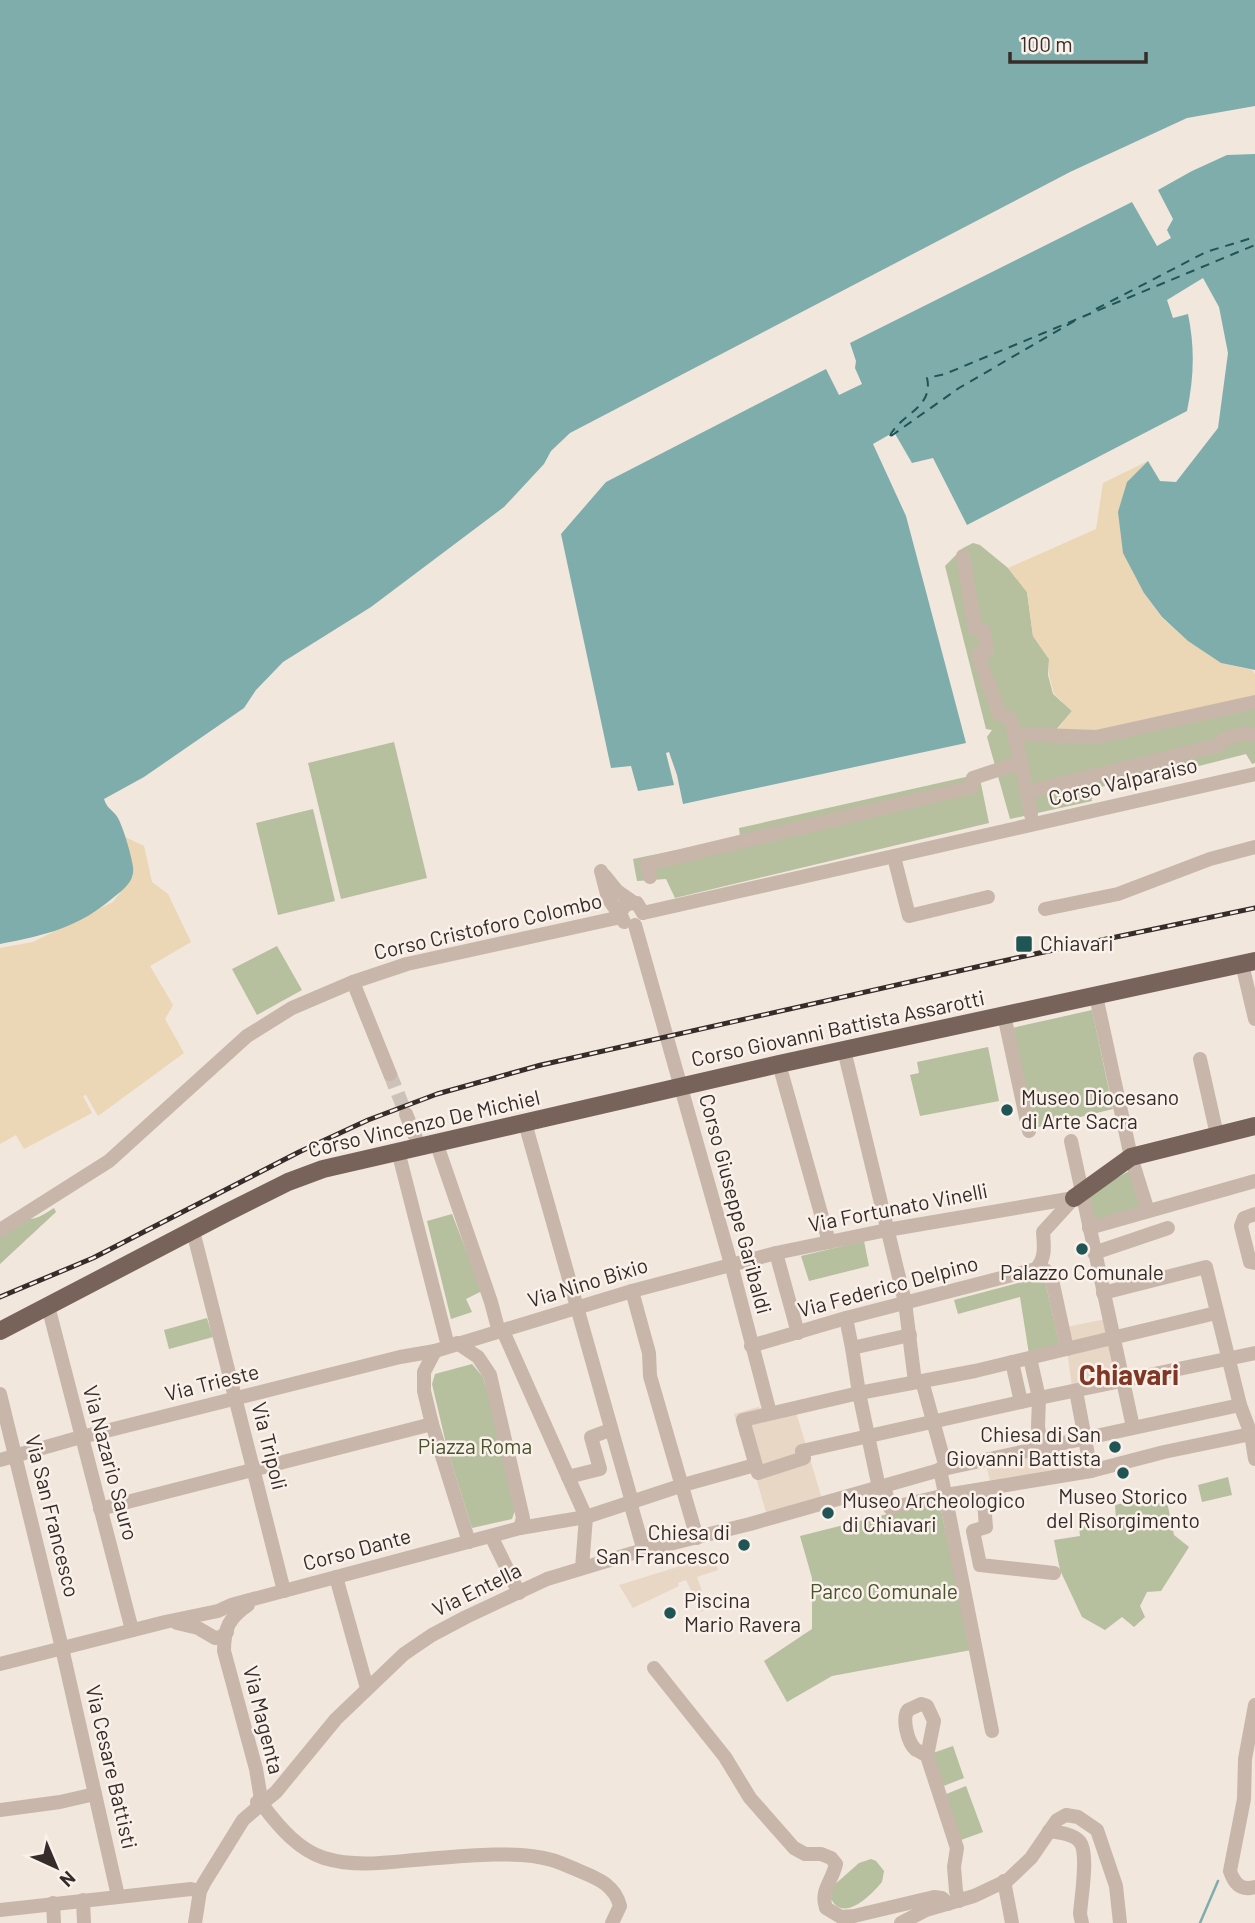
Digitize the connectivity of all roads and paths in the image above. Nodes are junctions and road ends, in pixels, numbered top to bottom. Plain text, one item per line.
1 (963, 556) dead end
2 (1255, 702) edge
3 (1014, 734) junction
4 (1255, 735) edge
5 (1017, 764) junction
6 (1255, 774) edge
7 (1027, 792) junction
8 (1031, 815) dead end
9 (1255, 848) edge
10 (894, 857) junction
11 (650, 877) dead end
12 (988, 897) dead end
13 (1045, 909) dead end
14 (637, 913) junction
15 (621, 917) junction
16 (1249, 962) edge
17 (352, 982) junction
18 (1096, 996) junction
19 (1003, 1015) junction
20 (1255, 1019) edge
21 (844, 1049) junction
22 (1200, 1059) dead end
23 (779, 1064) junction
24 (390, 1074) tunnel mouth
25 (682, 1086) junction
26 (407, 1114) tunnel mouth
27 (525, 1123) junction
28 (1255, 1126) edge
29 (1029, 1131) dead end
30 (1217, 1135) junction
31 (1071, 1141) dead end
32 (427, 1144) junction
33 (398, 1151) junction
34 (1131, 1157) junction
35 (1255, 1181) edge
36 (1077, 1195) junction
37 (1148, 1211) junction
38 (1255, 1214) edge
39 (1168, 1227) dead end
40 (1088, 1228) junction
41 (0, 1230) edge
42 (887, 1230) junction
43 (192, 1231) junction
44 (829, 1242) junction
45 (776, 1253) junction
46 (1094, 1253) junction
47 (1255, 1263) edge
48 (731, 1264) junction
49 (1036, 1269) junction
50 (632, 1291) junction
51 (1102, 1293) junction
52 (905, 1302) junction
53 (48, 1306) junction
54 (578, 1307) junction
55 (1216, 1313) junction
56 (846, 1318) junction
57 (2, 1329) edge
58 (501, 1332) junction
59 (798, 1333) junction
60 (910, 1335) junction
61 (1113, 1339) junction
62 (447, 1346) junction
63 (751, 1346) junction
64 (852, 1348) junction
65 (1067, 1349) junction
66 (1255, 1353) edge
67 (1030, 1358) junction
68 (1228, 1360) junction
69 (1012, 1362) junction
70 (1124, 1381) junction
71 (918, 1382) junction
72 (1075, 1392) junction
73 (859, 1393) junction
74 (0, 1394) edge
75 (1039, 1398) junction
76 (235, 1399) junction
77 (1021, 1402) junction
78 (1240, 1405) junction
79 (769, 1413) junction
80 (934, 1422) junction
81 (432, 1424) junction
82 (1133, 1427) junction
83 (610, 1430) junction
84 (1253, 1434) edge
85 (869, 1436) junction
86 (81, 1437) junction
87 (1084, 1439) junction
88 (1042, 1448) junction
89 (16, 1455) junction
90 (1255, 1458) edge
91 (0, 1460) edge
92 (755, 1465) junction
93 (254, 1469) junction
94 (943, 1469) junction
95 (1090, 1471) junction
96 (568, 1477) junction
97 (682, 1485) junction
98 (882, 1487) junction
99 (983, 1489) junction
100 (946, 1495) junction
101 (631, 1502) junction
102 (100, 1509) junction
103 (586, 1517) junction
104 (520, 1528) junction
105 (491, 1536) junction
106 (697, 1538) junction
107 (469, 1542) junction
108 (644, 1551) junction
109 (582, 1568) junction
110 (1054, 1573) dead end
111 (336, 1577) junction
112 (284, 1591) junction
113 (519, 1593) junction
114 (217, 1624) junction
115 (132, 1630) junction
116 (62, 1648) junction
117 (0, 1664) edge
118 (654, 1668) dead end
119 (367, 1688) junction
120 (1255, 1705) edge
121 (992, 1731) dead end
122 (927, 1756) dead end
123 (95, 1794) junction
124 (262, 1803) junction
125 (0, 1810) edge
126 (1049, 1831) junction
127 (1004, 1881) junction
128 (1255, 1887) edge
129 (200, 1891) junction
130 (118, 1896) junction
131 (83, 1900) junction
132 (954, 1902) junction
133 (53, 1903) junction
134 (0, 1910) edge
135 (617, 1921) edge
136 (54, 1923) edge
137 (84, 1923) edge
138 (195, 1923) edge
139 (901, 1923) edge
140 (1012, 1923) edge
141 (1082, 1923) edge
142 (1120, 1923) edge

1 - 3 street
2 - 3 street
3 - 5 street
4 - 7 street
5 - 7 street
5 - 11 street
6 - 10 street, Corso Valparaiso
7 - 8 street
9 - 13 street
10 - 12 street
10 - 14 street
14 - 15 street
14 - 15 street
14 - 25 street, Corso Giuseppe Garibaldi
15 - 17 street, Corso Cristoforo Colombo
16 - 18 main road, Corso Giovanni Battista Assarotti
16 - 20 street
17 - 24 street
17 - 41 street, Corso Cristoforo Colombo
18 - 19 main road, Corso Giovanni Battista Assarotti
18 - 34 street
19 - 21 main road, Corso Giovanni Battista Assarotti
19 - 29 street
21 - 23 main road, Corso Giovanni Battista Assarotti
21 - 42 street
22 - 30 street
23 - 25 main road, Corso Giovanni Battista Assarotti
23 - 44 street
25 - 27 main road, Corso Vincenzo De Michiel
25 - 48 street, Corso Giuseppe Garibaldi
26 - 32 street
27 - 32 main road, Corso Vincenzo De Michiel
27 - 54 street
28 - 30 main road
30 - 34 main road
31 - 36 street
32 - 33 main road, Corso Vincenzo De Michiel
32 - 58 street
33 - 43 main road, Corso Vincenzo De Michiel
33 - 62 street
34 - 36 main road
34 - 37 street
35 - 37 street
36 - 40 street
36 - 42 street, Via Fortunato Vinelli
36 - 49 street
37 - 40 street
38 - 47 street
39 - 46 street
40 - 46 street
42 - 44 street, Via Fortunato Vinelli
42 - 52 street
43 - 53 main road, Corso Vincenzo De Michiel
43 - 76 street, Via Tripoli
44 - 45 street, Via Fortunato Vinelli
45 - 48 street, Via Fortunato Vinelli
45 - 59 street
46 - 51 street
48 - 50 street, Via Nino Bixio
48 - 63 street, Corso Giuseppe Garibaldi
49 - 52 street, Via Federico Delpino
49 - 65 street
50 - 54 street, Via Nino Bixio
50 - 97 street
51 - 55 street
51 - 61 street
52 - 56 street, Via Federico Delpino
52 - 60 street
53 - 57 main road, Corso Vincenzo De Michiel
53 - 86 street, Via Nazario Sauro
54 - 58 street, Via Nino Bixio
54 - 83 street
55 - 61 street
55 - 68 street
56 - 59 street, Via Federico Delpino
56 - 64 street
58 - 62 street, Via Nino Bixio
58 - 96 street
59 - 63 street, Via Federico Delpino
60 - 64 street
60 - 71 street
61 - 65 street
61 - 70 street
62 - 76 street, Via Trieste
62 - 81 street
62 - 104 street
63 - 79 street, Corso Giuseppe Garibaldi
64 - 73 street
65 - 67 street
66 - 68 street
67 - 69 street
67 - 75 street
68 - 70 street
68 - 78 street
69 - 71 street
69 - 77 street
70 - 72 street
70 - 82 street
71 - 73 street
71 - 80 street
72 - 75 street
72 - 87 street
73 - 79 street
73 - 85 street
74 - 89 street, Via San Francesco
75 - 77 street
75 - 88 street
76 - 86 street, Via Trieste
76 - 93 street, Via Tripoli
77 - 80 street
78 - 82 street, Via Entella
78 - 84 street
79 - 92 street
80 - 85 street
80 - 94 street
81 - 93 street
81 - 107 street
82 - 87 street, Via Entella
83 - 96 street
83 - 101 street
84 - 90 street
84 - 95 street
85 - 92 street
85 - 98 street
86 - 89 street, Via Trieste
86 - 102 street, Via Nazario Sauro
87 - 88 street, Via Entella
87 - 95 street
88 - 94 street, Via Entella
89 - 91 street, Via Trieste
89 - 116 street, Via San Francesco
92 - 97 street
93 - 102 street
93 - 112 street, Via Tripoli
94 - 98 street, Via Entella
94 - 100 street
95 - 99 street
96 - 103 street
97 - 101 street
97 - 106 street
98 - 100 street
98 - 106 street, Via Entella
99 - 100 street
99 - 110 street
100 - 121 street
101 - 103 street
101 - 108 street
102 - 115 street, Via Nazario Sauro
103 - 104 street
103 - 109 street
104 - 105 street
105 - 107 street
105 - 113 street
106 - 108 street, Via Entella
107 - 111 street, Corso Dante
108 - 109 street, Via Entella
109 - 113 street, Via Entella
111 - 112 street, Corso Dante
111 - 119 street
112 - 114 street, Corso Dante
113 - 119 street, Via Entella
114 - 115 street
114 - 124 street, Via Magenta
115 - 116 street
116 - 117 street
116 - 123 street, Via Cesare Battisti
118 - 132 street
119 - 124 street, Via Entella
120 - 128 street
122 - 132 street
123 - 125 street
123 - 130 street, Via Cesare Battisti
124 - 129 street, Via Entella
124 - 135 street
126 - 127 street
126 - 141 street
126 - 142 street
127 - 132 street
127 - 140 street
129 - 130 street
129 - 138 street
130 - 131 street
131 - 133 street
131 - 137 street
132 - 139 street
133 - 134 street
133 - 136 street

